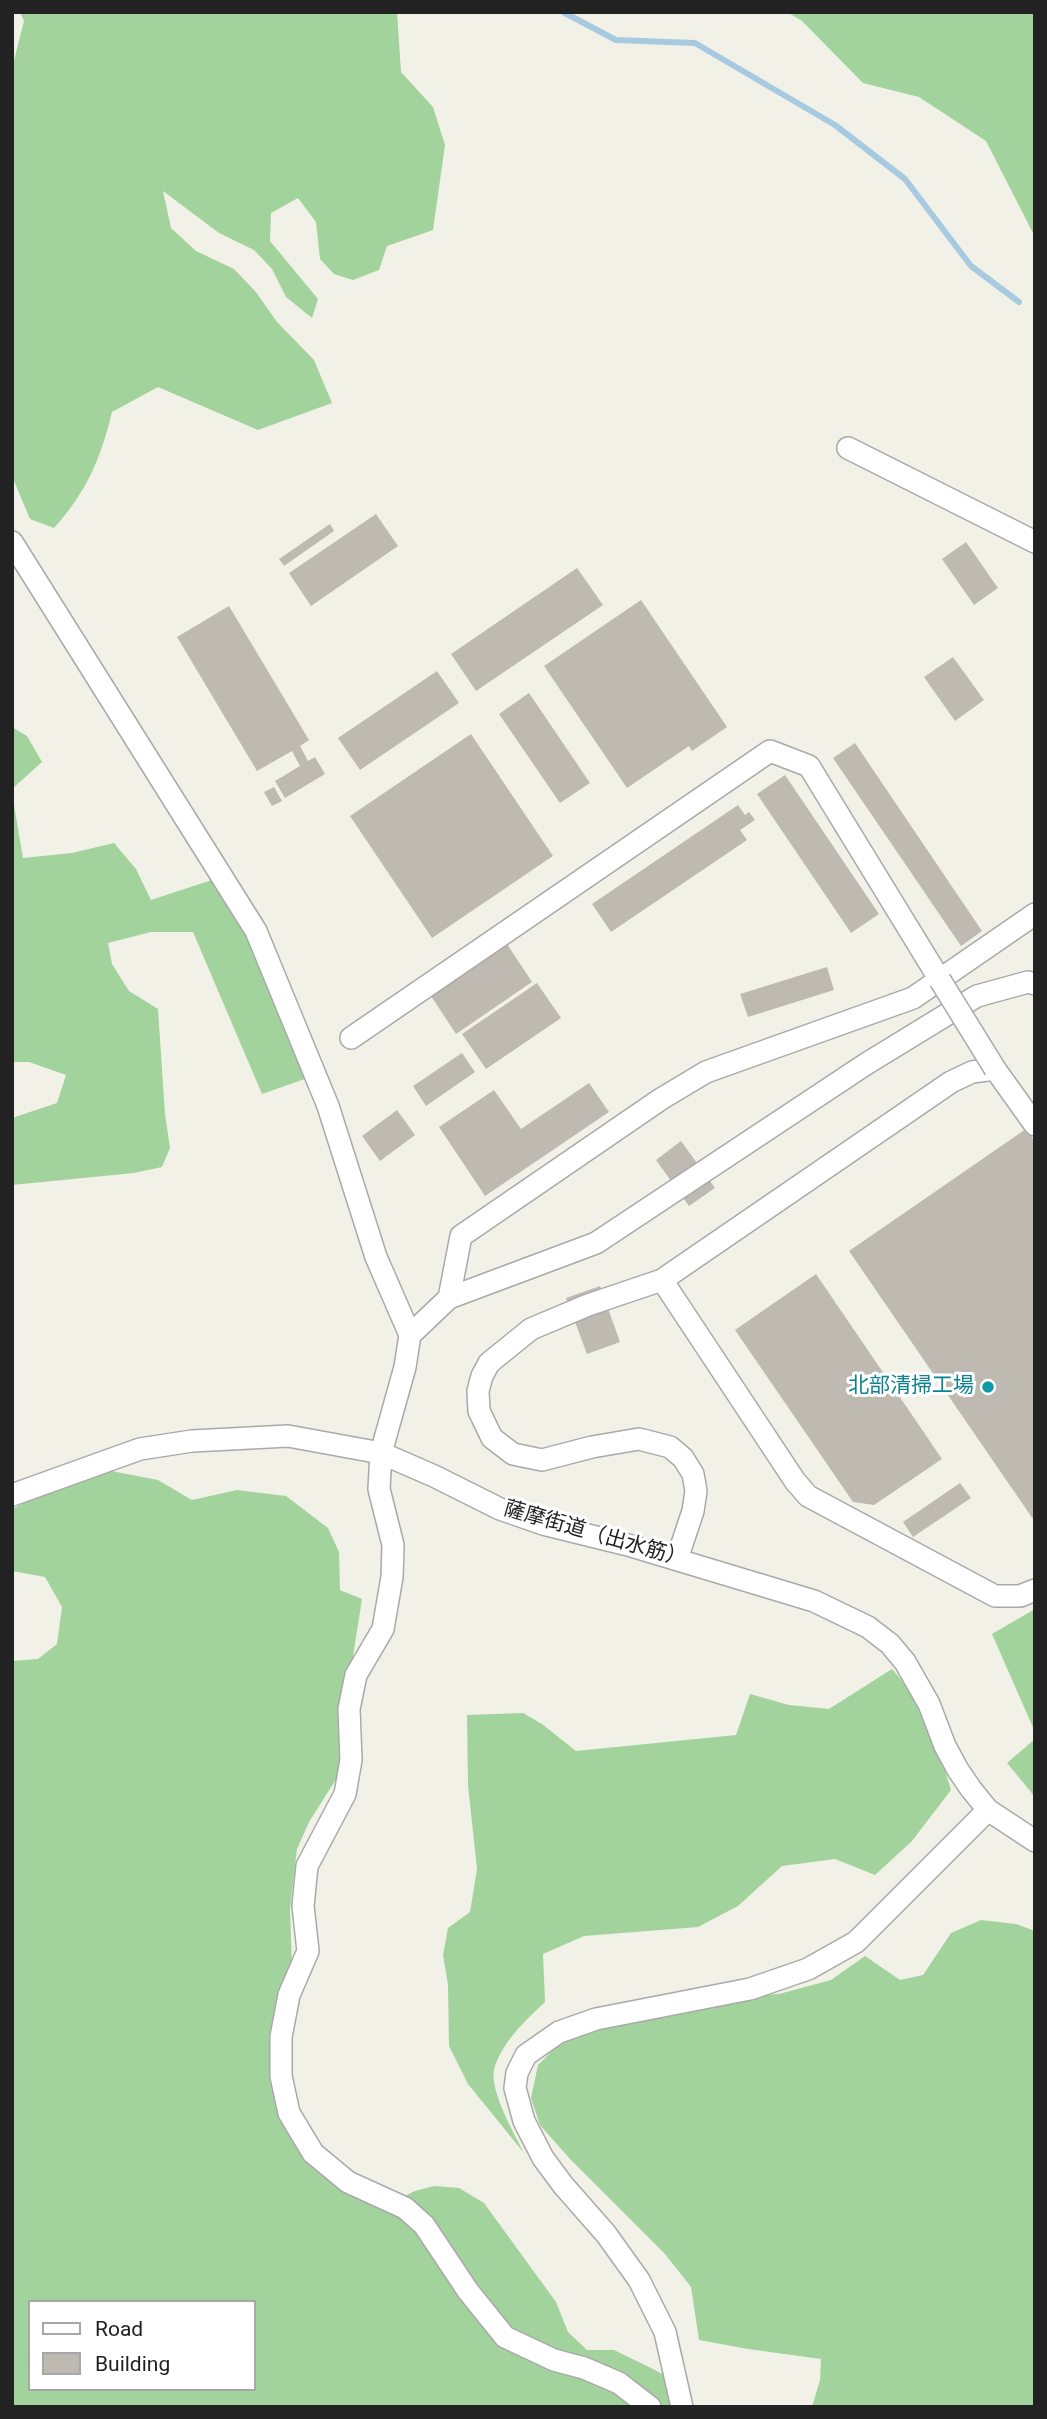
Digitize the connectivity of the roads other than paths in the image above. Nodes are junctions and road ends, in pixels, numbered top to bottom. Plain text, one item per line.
1 (848, 448) dead end
2 (12, 542) edge
3 (1035, 542) edge
4 (1035, 915) edge
5 (940, 980) junction
6 (1035, 984) edge
7 (351, 1038) dead end
8 (995, 1069) junction
9 (1035, 1125) edge
10 (662, 1280) junction
11 (449, 1298) junction
12 (410, 1335) junction
13 (381, 1453) junction
14 (12, 1495) edge
15 (677, 1559) junction
16 (1035, 1590) edge
17 (988, 1810) junction
18 (1035, 1841) edge
19 (650, 2407) edge
20 (682, 2407) edge

1 - 3 street
2 - 12 street
4 - 5 street
5 - 7 street
5 - 8 street, bridge
5 - 11 street
6 - 11 street
8 - 9 street
8 - 10 street
10 - 15 street
10 - 16 street
11 - 12 street
12 - 13 street
13 - 14 street, 薩摩街道（出水筋）
13 - 15 street, 薩摩街道（出水筋）
13 - 19 street
15 - 17 street, 薩摩街道（出水筋）
17 - 18 street, 薩摩街道（出水筋）
17 - 20 street

